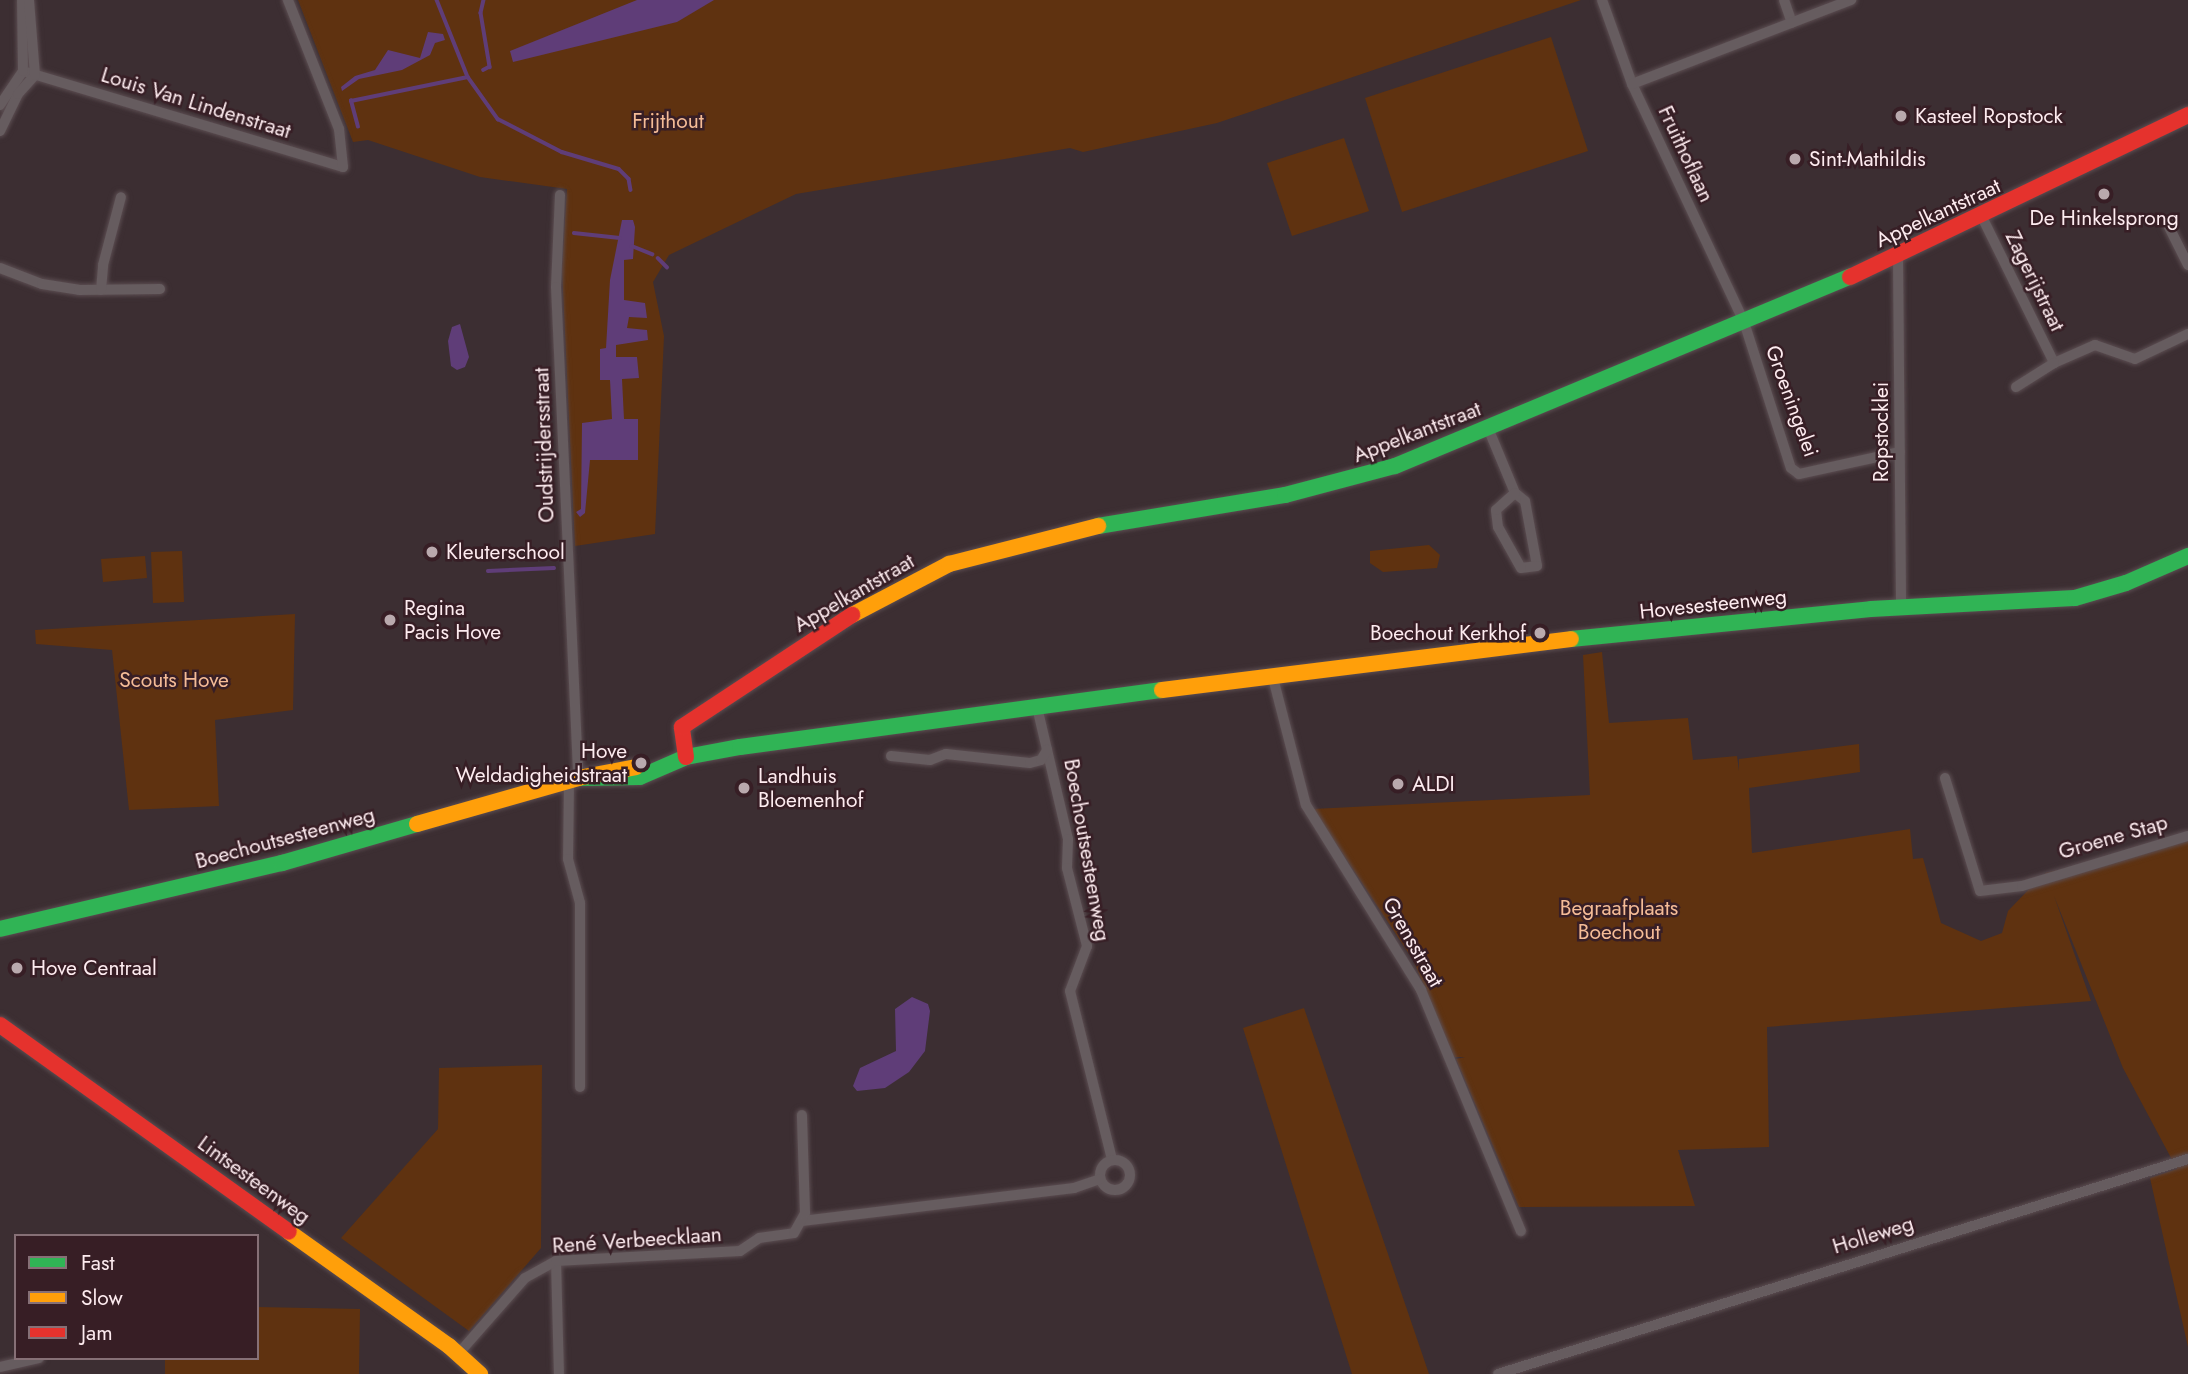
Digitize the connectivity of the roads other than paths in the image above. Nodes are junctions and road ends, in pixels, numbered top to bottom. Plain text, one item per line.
1 (22, 0) edge
2 (29, 0) edge
3 (288, 0) edge
4 (1602, 0) edge
5 (1784, 0) edge
6 (1851, 0) edge
7 (1793, 23) junction
8 (27, 31) junction
9 (23, 71) junction
10 (35, 75) junction
11 (1632, 84) junction
12 (14, 91) junction
13 (0, 105) edge
14 (2188, 115) edge
15 (0, 131) edge
16 (560, 195) dead end
17 (121, 197) dead end
18 (1982, 217) junction
19 (2167, 223) dead end
20 (1898, 255) junction
21 (2188, 265) edge
22 (0, 268) edge
23 (160, 289) dead end
24 (102, 290) junction
25 (1744, 322) junction
26 (2188, 334) edge
27 (2053, 363) junction
28 (2016, 387) dead end
29 (1488, 428) junction
30 (1900, 452) junction
31 (1515, 493) junction
32 (2188, 556) edge
33 (1901, 608) junction
34 (1272, 674) junction
35 (1237, 681) joint
36 (1038, 707) junction
37 (1047, 750) junction
38 (891, 756) dead end
39 (683, 758) junction
40 (1945, 778) dead end
41 (574, 779) junction
42 (2188, 836) edge
43 (0, 929) edge
44 (0, 1025) edge
45 (580, 1087) dead end
46 (802, 1115) dead end
47 (2188, 1159) edge
48 (1112, 1160) junction
49 (1100, 1179) junction
50 (802, 1221) junction
51 (1521, 1231) dead end
52 (556, 1261) junction
53 (458, 1353) junction
54 (30, 1360) edge
55 (0, 1367) edge
56 (480, 1374) edge
57 (559, 1374) edge
58 (1498, 1374) edge

1 - 8 street
2 - 8 street
3 - 10 street, Louis Van Lindenstraat
4 - 11 street, Fruithoflaan
5 - 7 street
6 - 7 street
7 - 11 street
8 - 9 street
8 - 10 street
9 - 10 street, Louis Van Lindenstraat
9 - 12 street
10 - 12 street
11 - 25 street, Fruithoflaan
12 - 13 street
12 - 15 street
14 - 18 street, Appelkantstraat
16 - 41 street, Oudstrijdersstraat
17 - 24 street
18 - 20 street, Appelkantstraat
18 - 27 street, Zagerijstraat
19 - 21 street
20 - 25 street, Appelkantstraat
20 - 30 street, Ropstocklei
22 - 24 street
23 - 24 street
25 - 29 street, Appelkantstraat
25 - 30 street, Groeningelei
26 - 27 street, Zagerijstraat
27 - 28 street, Zagerijstraat
29 - 31 street
29 - 39 street, Appelkantstraat
30 - 33 street, Ropstocklei
31 - 31 street
32 - 33 street, Hovesesteenweg
33 - 34 street, Hovesesteenweg
34 - 35 street, Hovesesteenweg
34 - 51 street, Grensstraat
35 - 36 street, Boechoutsesteenweg
36 - 37 street, Boechoutsesteenweg
36 - 39 street, Boechoutsesteenweg
37 - 38 street, Boechoutsesteenweg
37 - 48 street, Boechoutsesteenweg
39 - 41 street, Boechoutsesteenweg
40 - 42 street, Groene Stap
41 - 43 street, Boechoutsesteenweg
41 - 45 street, Oudstrijdersstraat
44 - 53 street, Lintsesteenweg
46 - 50 street
47 - 58 street, Holleweg
48 - 49 street
48 - 49 street, Boechoutsesteenweg
49 - 50 street, René Verbeecklaan
50 - 52 street, René Verbeecklaan
52 - 53 street, René Verbeecklaan
52 - 57 street
53 - 56 street, Lintsesteenweg
54 - 55 street

